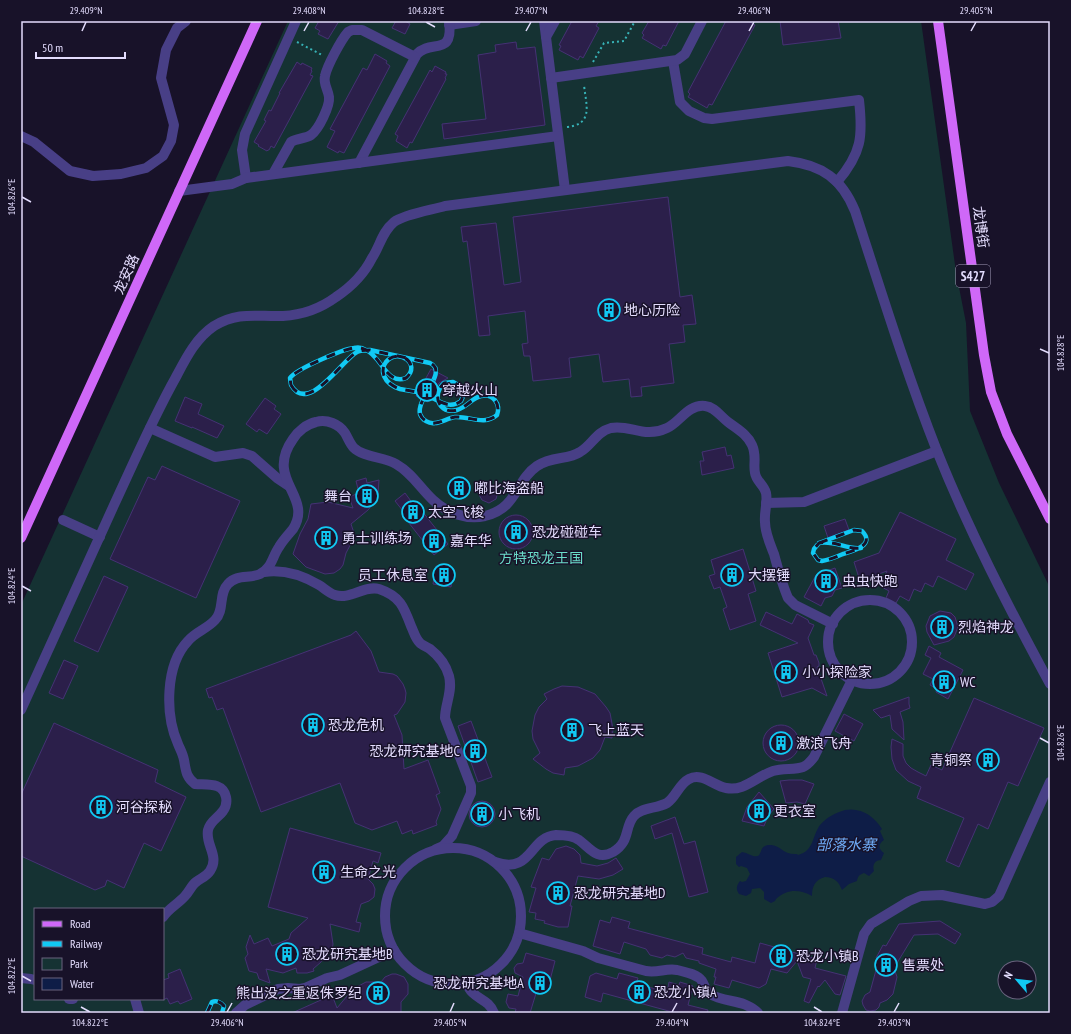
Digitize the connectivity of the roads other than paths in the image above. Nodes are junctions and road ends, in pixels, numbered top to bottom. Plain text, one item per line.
1 (186, 21) edge
2 (256, 21) edge
3 (296, 21) edge
4 (476, 21) edge
5 (544, 21) edge
6 (555, 21) edge
7 (702, 21) edge
8 (938, 21) edge
9 (449, 23) edge
10 (546, 38) junction
11 (414, 57) junction
12 (673, 61) junction
13 (551, 78) junction
14 (558, 132) junction
15 (21, 136) edge
16 (359, 163) junction
17 (273, 174) junction
18 (246, 178) junction
19 (837, 182) junction
20 (565, 190) junction
21 (179, 191) junction
22 (150, 428) junction
23 (937, 451) junction
24 (289, 486) junction
25 (766, 503) junction
26 (1050, 519) edge
27 (63, 520) dead end
28 (100, 537) junction
29 (21, 538) edge
30 (279, 545) junction
31 (264, 572) junction
32 (292, 573) junction
33 (833, 624) junction
34 (852, 680) junction
35 (1050, 684) edge
36 (21, 710) edge
37 (1050, 782) edge
38 (436, 849) junction
39 (495, 862) junction
40 (164, 916) edge
41 (518, 933) junction
42 (394, 950) junction
43 (21, 978) edge
44 (34, 980) edge
45 (467, 983) junction
46 (135, 1000) edge
47 (139, 1013) edge
48 (236, 1013) edge
49 (494, 1013) edge
50 (758, 1013) edge
51 (842, 1013) edge

1 - 15 lane
2 - 21 main road, 龙安路
3 - 18 lane
4 - 9 lane
5 - 10 lane
6 - 10 lane
7 - 12 lane
8 - 26 main road, 龙博街 / S427
9 - 11 lane
10 - 13 lane
11 - 16 lane
11 - 17 lane
12 - 13 lane
12 - 19 lane
13 - 14 lane
14 - 16 lane
14 - 20 lane
16 - 17 lane
17 - 18 lane
18 - 21 lane
19 - 20 lane
19 - 23 lane
20 - 22 lane
21 - 29 main road, 龙安路
22 - 24 lane
22 - 28 lane
23 - 25 lane
23 - 35 lane
24 - 25 lane
24 - 30 lane
25 - 33 lane
27 - 28 lane
28 - 36 lane
30 - 31 lane
30 - 32 lane
31 - 32 lane
31 - 40 lane
32 - 38 lane
33 - 34 lane
33 - 34 lane
34 - 39 lane
37 - 51 lane
38 - 39 lane
38 - 42 lane
39 - 41 lane
41 - 45 lane
41 - 50 lane
42 - 45 lane
42 - 48 lane
43 - 44 lane
45 - 49 lane
46 - 47 lane

